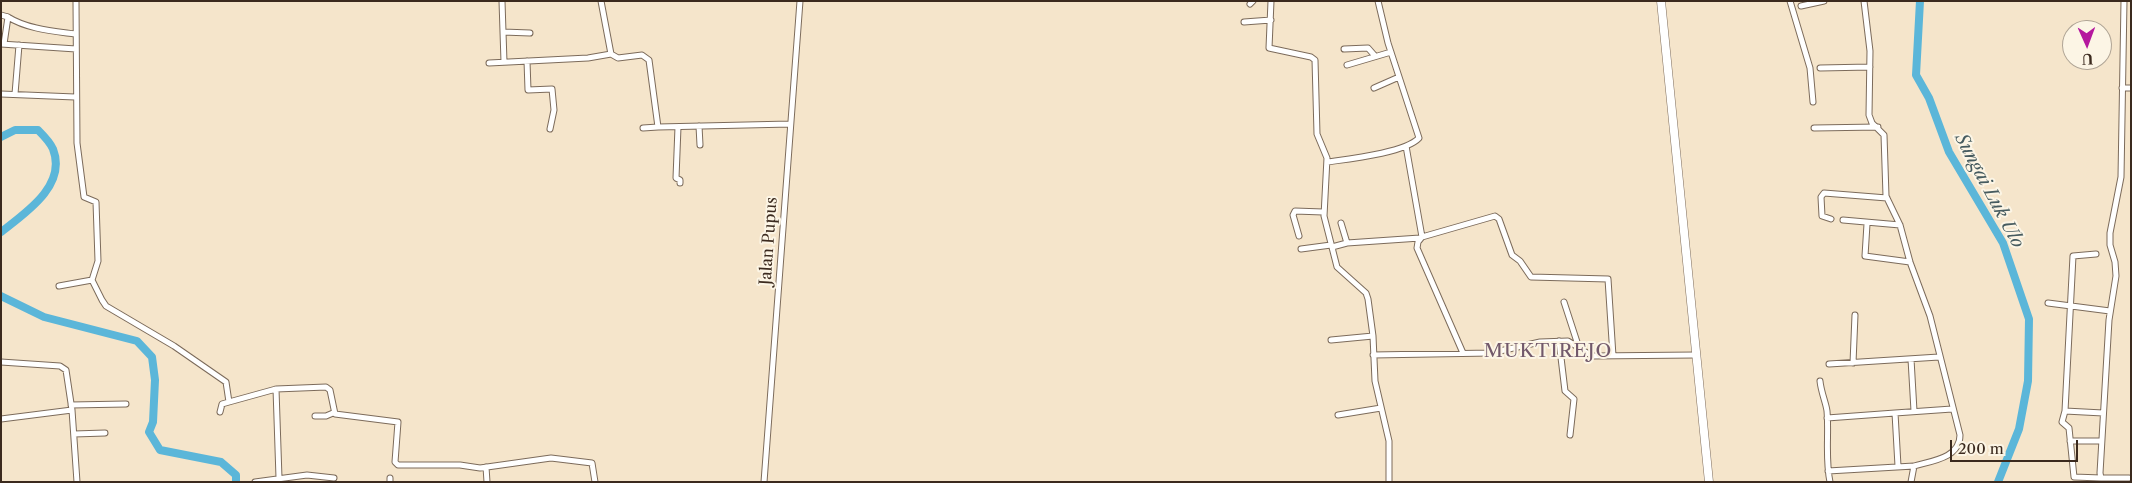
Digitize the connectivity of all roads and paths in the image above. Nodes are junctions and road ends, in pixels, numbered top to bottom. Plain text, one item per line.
1 (76, 1) edge
2 (502, 1) edge
3 (602, 1) edge
4 (800, 1) edge
5 (1271, 1) edge
6 (1378, 1) edge
7 (1661, 1) edge
8 (1790, 1) edge
9 (1824, 1) edge
10 (1864, 1) edge
11 (2124, 1) edge
12 (1801, 6) dead end
13 (1, 15) edge
14 (8, 18) junction
15 (1271, 20) junction
16 (1244, 22) dead end
17 (503, 32) junction
18 (530, 33) dead end
19 (76, 34) junction
20 (2, 44) edge
21 (19, 45) junction
22 (76, 49) junction
23 (1344, 50) dead end
24 (1391, 52) junction
25 (611, 54) junction
26 (1375, 56) junction
27 (527, 61) junction
28 (489, 62) dead end
29 (504, 62) junction
30 (1347, 65) dead end
31 (1870, 67) junction
32 (1820, 68) dead end
33 (1399, 77) junction
34 (1374, 88) dead end
35 (2122, 88) junction
36 (2131, 88) edge
37 (1, 94) edge
38 (15, 94) junction
39 (75, 97) junction
40 (1814, 102) dead end
41 (790, 124) junction
42 (658, 126) junction
43 (700, 126) junction
44 (678, 127) junction
45 (643, 128) dead end
46 (1814, 128) dead end
47 (1878, 128) junction
48 (550, 129) dead end
49 (700, 145) dead end
50 (1406, 146) junction
51 (1327, 162) junction
52 (680, 183) dead end
53 (1887, 198) junction
54 (1323, 212) junction
55 (1831, 219) dead end
56 (1843, 220) dead end
57 (1341, 222) dead end
58 (1867, 224) junction
59 (1900, 225) junction
60 (1299, 236) dead end
61 (1421, 238) junction
62 (1347, 242) junction
63 (1331, 246) junction
64 (1301, 249) dead end
65 (2096, 254) dead end
66 (1910, 262) junction
67 (92, 280) junction
68 (59, 286) dead end
69 (1564, 302) dead end
70 (2048, 303) dead end
71 (2070, 305) junction
72 (2110, 311) junction
73 (1855, 315) dead end
74 (1373, 336) junction
75 (1331, 340) dead end
76 (1559, 341) junction
77 (1578, 346) junction
78 (1463, 352) junction
79 (1373, 354) junction
80 (1695, 355) junction
81 (1613, 356) junction
82 (1939, 357) junction
83 (1910, 359) junction
84 (1, 362) edge
85 (1853, 363) junction
86 (1829, 364) dead end
87 (1820, 381) dead end
88 (276, 390) junction
89 (229, 402) junction
90 (126, 404) dead end
91 (72, 407) junction
92 (1381, 408) junction
93 (1952, 408) junction
94 (1914, 411) junction
95 (2066, 411) junction
96 (220, 412) dead end
97 (333, 412) junction
98 (2103, 412) junction
99 (1895, 413) junction
100 (1338, 415) dead end
101 (315, 416) dead end
102 (1827, 418) junction
103 (1, 419) edge
104 (105, 433) dead end
105 (74, 434) junction
106 (1570, 436) dead end
107 (2070, 441) junction
108 (2101, 441) junction
109 (1898, 466) junction
110 (1914, 466) junction
111 (486, 467) junction
112 (1828, 471) junction
113 (280, 478) junction
114 (334, 478) dead end
115 (2101, 478) junction
116 (2129, 479) edge
117 (77, 482) edge
118 (255, 482) edge
119 (487, 482) edge
120 (595, 482) edge
121 (764, 482) edge
122 (1388, 482) edge
123 (1709, 482) edge
124 (1830, 482) edge
125 (1911, 482) edge

1 - 19 street
2 - 17 street
3 - 25 street
4 - 41 street, Jalan Pupus
5 - 15 street
6 - 24 street
7 - 80 main road
8 - 40 street
9 - 12 street
10 - 31 street
11 - 35 street
13 - 14 street
14 - 19 street
14 - 20 street
15 - 16 street
15 - 51 street
17 - 18 street
17 - 29 street
19 - 22 street
20 - 21 street
21 - 22 street
21 - 38 street
22 - 39 street
23 - 26 street
24 - 26 street
24 - 33 street
25 - 27 street
25 - 42 street
26 - 30 street
27 - 29 street
27 - 48 street
28 - 29 street
31 - 32 street
31 - 47 street
33 - 34 street
33 - 50 street
35 - 36 street
35 - 72 street
37 - 38 street
38 - 39 street
39 - 67 street
41 - 43 street
41 - 121 street, Jalan Pupus
42 - 44 street
42 - 45 street
43 - 44 street
43 - 49 street
44 - 52 street
46 - 47 street
47 - 53 street
50 - 51 street
50 - 61 street
51 - 54 street
53 - 55 street
53 - 59 street
54 - 60 street
54 - 63 street
56 - 58 street
57 - 62 street
58 - 59 street
58 - 66 street
59 - 66 street
61 - 62 street
61 - 78 street
61 - 81 street
62 - 63 street
63 - 64 street
63 - 74 street
65 - 71 street
66 - 82 street
67 - 68 street
67 - 89 street
69 - 77 street
70 - 71 street
71 - 72 street
71 - 95 street
72 - 98 street
73 - 85 street
74 - 75 street
74 - 79 street
76 - 77 street
76 - 78 street
76 - 106 street
77 - 81 street
78 - 79 street
79 - 92 street
80 - 81 street
80 - 123 main road
82 - 83 street
82 - 93 street
83 - 85 street
83 - 94 street
84 - 91 street
85 - 86 street
87 - 102 street
88 - 89 street
88 - 97 street
88 - 113 street
89 - 96 street
90 - 91 street
91 - 103 street
91 - 105 street
92 - 100 street
92 - 122 street
93 - 94 street
93 - 110 street
94 - 99 street
95 - 98 street
95 - 107 street
97 - 101 street
97 - 111 street
98 - 108 street
99 - 102 street
99 - 109 street
102 - 112 street
104 - 105 street
105 - 117 street
107 - 108 street
107 - 115 street
108 - 115 street
109 - 110 street
109 - 112 street
110 - 125 street
111 - 119 street
111 - 120 street
112 - 124 street
113 - 114 street
113 - 118 street
115 - 116 street

